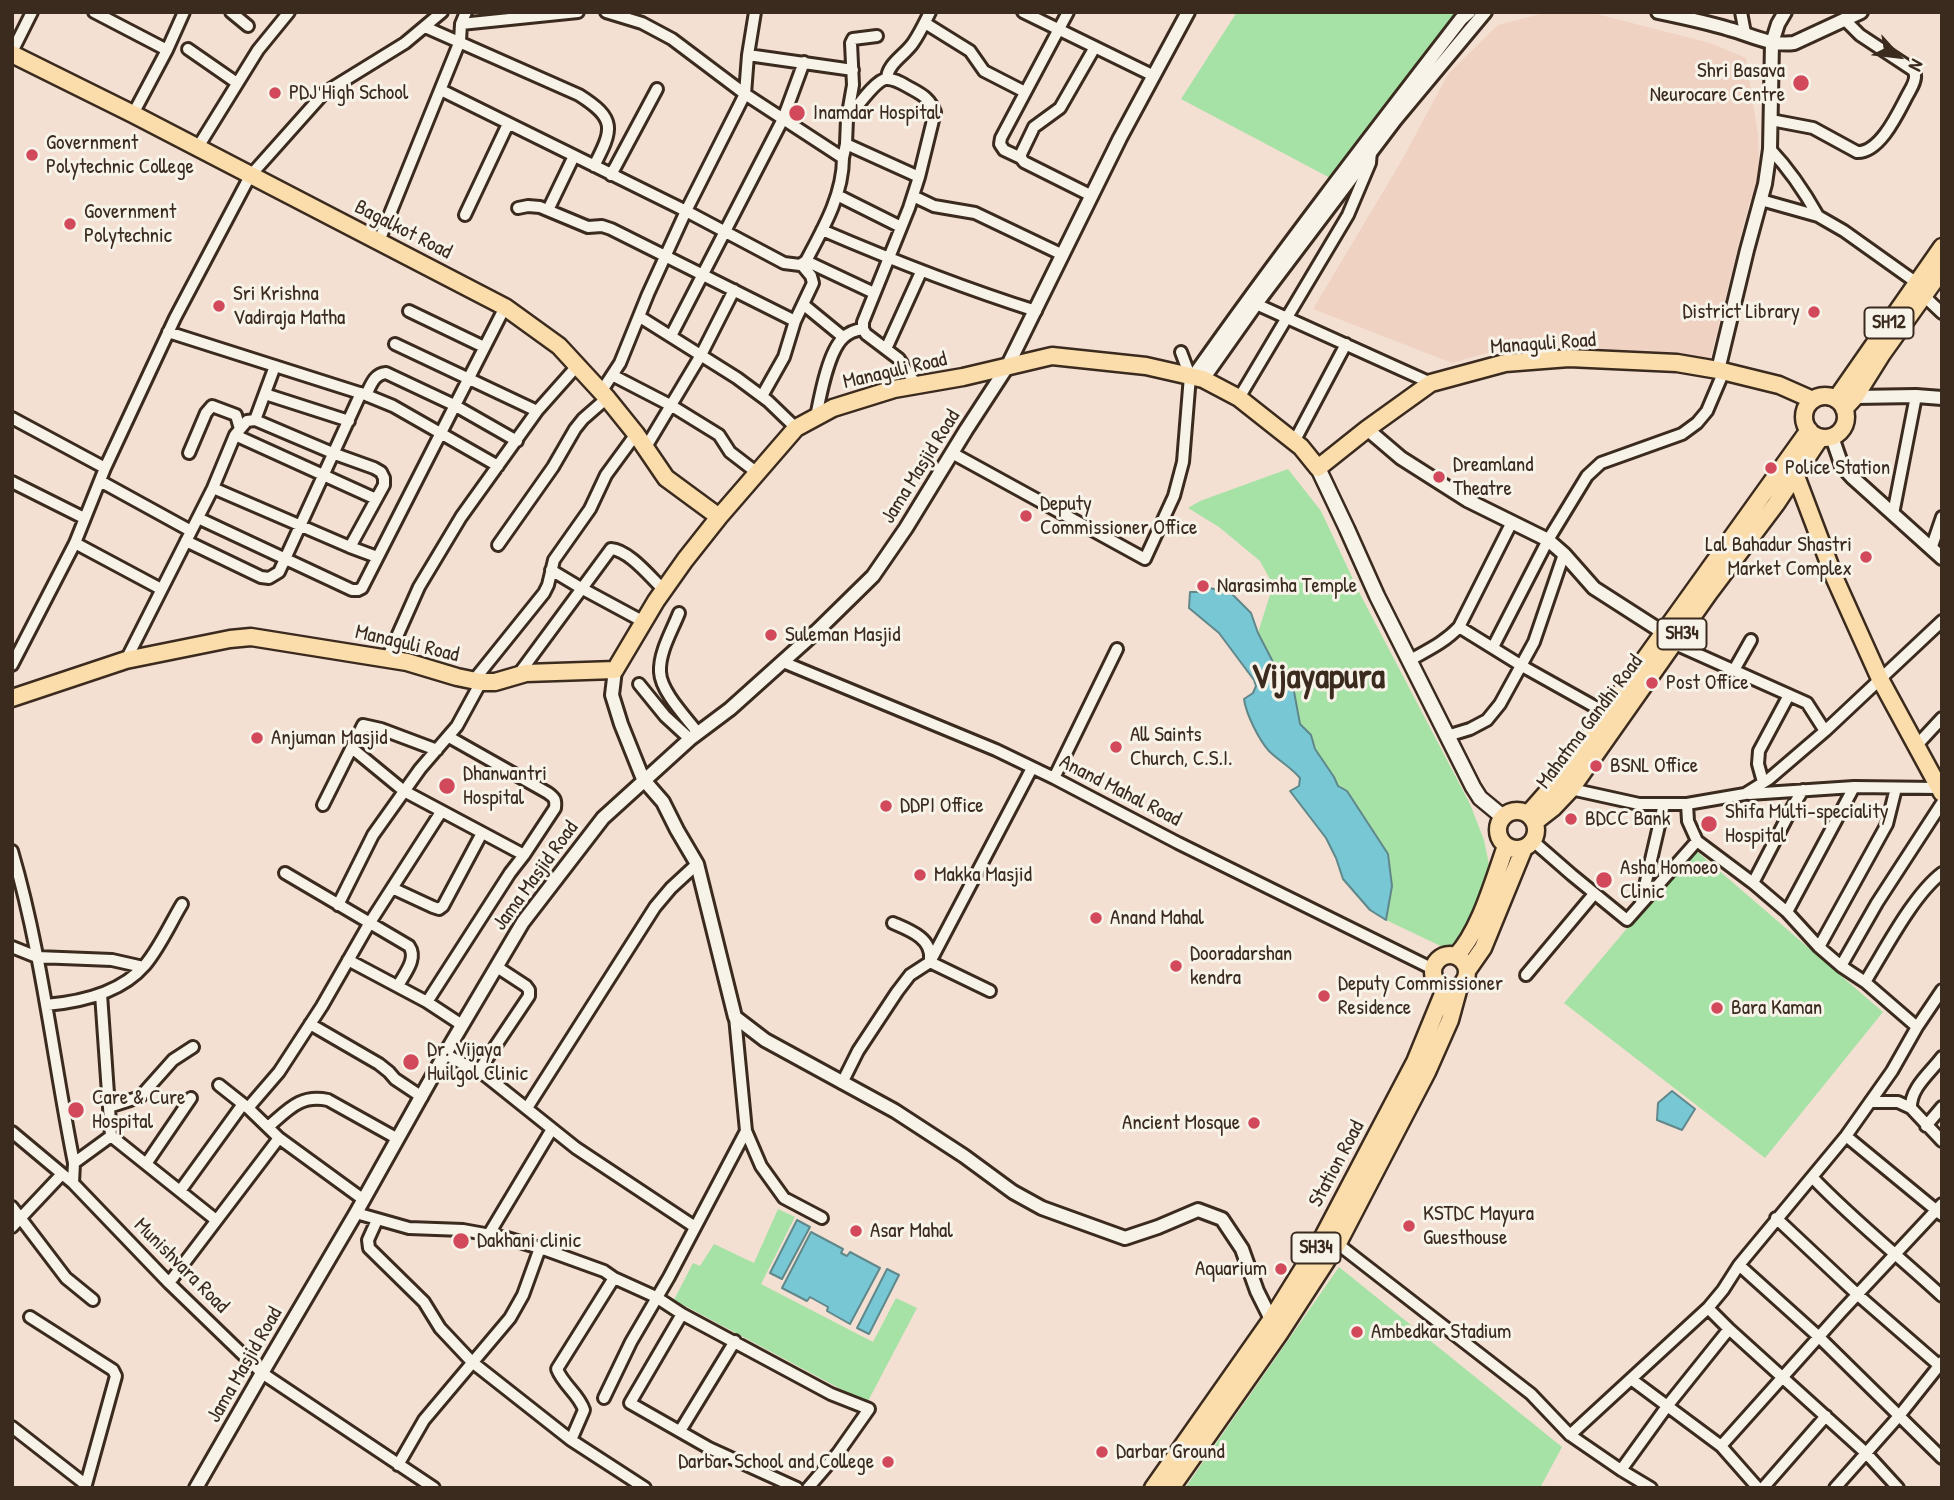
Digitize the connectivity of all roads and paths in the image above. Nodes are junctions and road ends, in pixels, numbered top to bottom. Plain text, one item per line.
1 (32, 12) edge
2 (94, 12) edge
3 (184, 12) edge
4 (230, 12) edge
5 (289, 12) edge
6 (466, 12) edge
7 (578, 12) edge
8 (755, 12) edge
9 (1023, 12) edge
10 (1068, 12) edge
11 (1188, 12) edge
12 (1469, 12) edge
13 (1485, 12) edge
14 (1658, 12) edge
15 (1741, 12) edge
16 (1785, 12) edge
17 (1861, 12) edge
18 (440, 13) edge
19 (613, 13) edge
20 (1847, 16) edge
21 (927, 17) edge
22 (461, 24) junction
23 (248, 26) dead end
24 (425, 27) junction
25 (1059, 29) junction
26 (1745, 33) junction
27 (877, 36) dead end
28 (460, 41) junction
29 (1772, 43) junction
30 (1096, 47) junction
31 (188, 49) dead end
32 (167, 50) junction
33 (12, 53) edge
34 (748, 55) junction
35 (804, 62) junction
36 (853, 70) junction
37 (1154, 76) junction
38 (887, 79) junction
39 (237, 83) junction
40 (657, 89) dead end
41 (441, 90) junction
42 (1025, 93) junction
43 (746, 94) junction
44 (134, 114) junction
45 (783, 119) junction
46 (847, 119) junction
47 (1770, 120) junction
48 (508, 124) junction
49 (846, 144) junction
50 (1369, 146) junction
51 (198, 147) junction
52 (1770, 149) junction
53 (574, 156) junction
54 (842, 158) junction
55 (1021, 158) junction
56 (594, 166) junction
57 (611, 175) junction
58 (250, 176) junction
59 (919, 177) junction
60 (837, 195) junction
61 (1092, 195) junction
62 (913, 196) junction
63 (1761, 200) junction
64 (518, 208) dead end
65 (548, 210) junction
66 (686, 211) junction
67 (465, 215) dead end
68 (1818, 216) junction
69 (901, 227) junction
70 (822, 230) junction
71 (725, 231) junction
72 (379, 241) junction
73 (1942, 247) edge
74 (1063, 255) junction
75 (666, 258) junction
76 (887, 258) junction
77 (803, 262) junction
78 (1942, 270) edge
79 (921, 272) junction
80 (704, 276) junction
81 (1920, 289) junction
82 (734, 290) junction
83 (874, 293) junction
84 (1256, 304) junction
85 (804, 305) junction
86 (505, 307) junction
87 (409, 311) dead end
88 (1036, 311) junction
89 (1942, 313) edge
90 (640, 317) junction
91 (1288, 318) junction
92 (795, 321) junction
93 (863, 329) junction
94 (168, 332) junction
95 (671, 337) junction
96 (843, 337) junction
97 (394, 344) dead end
98 (1346, 344) junction
99 (484, 347) junction
100 (886, 349) junction
101 (1181, 352) dead end
102 (701, 355) junction
103 (275, 366) junction
104 (577, 366) junction
105 (1007, 368) junction
106 (1721, 370) junction
107 (612, 375) junction
108 (1195, 377) junction
109 (467, 379) junction
110 (1431, 383) junction
111 (917, 386) junction
112 (265, 394) junction
113 (364, 394) junction
114 (604, 395) junction
115 (762, 396) junction
116 (1916, 396) junction
117 (1239, 398) junction
118 (1942, 398) edge
119 (1813, 400) junction
120 (1845, 402) junction
121 (454, 405) junction
122 (671, 406) junction
123 (537, 411) junction
124 (816, 417) junction
125 (12, 418) edge
126 (255, 420) junction
127 (349, 421) junction
128 (796, 428) junction
129 (1367, 429) junction
130 (237, 432) junction
131 (440, 432) junction
132 (1820, 435) junction
133 (517, 441) junction
134 (641, 441) junction
135 (1294, 442) junction
136 (189, 453) dead end
137 (952, 453) junction
138 (335, 454) junction
139 (498, 466) junction
140 (105, 468) junction
141 (1318, 468) junction
142 (756, 472) junction
143 (325, 475) junction
144 (1796, 476) junction
145 (100, 481) junction
146 (12, 482) edge
147 (213, 488) junction
148 (376, 499) junction
149 (1893, 514) junction
150 (198, 517) junction
151 (719, 517) junction
152 (1942, 517) edge
153 (84, 518) junction
154 (1512, 522) junction
155 (301, 526) junction
156 (188, 536) junction
157 (1548, 540) junction
158 (75, 543) junction
159 (498, 545) dead end
160 (349, 547) junction
161 (1931, 549) junction
162 (1564, 554) junction
163 (377, 557) junction
164 (1942, 558) edge
165 (286, 559) junction
166 (551, 569) junction
167 (581, 588) junction
168 (161, 589) junction
169 (664, 590) junction
170 (679, 613) dead end
171 (1942, 621) edge
172 (644, 622) junction
173 (1459, 627) junction
174 (1669, 638) junction
175 (1751, 640) dead end
176 (1493, 646) junction
177 (1117, 649) dead end
178 (387, 659) junction
179 (126, 660) junction
180 (1409, 660) junction
181 (783, 662) junction
182 (12, 664) edge
183 (1522, 666) junction
184 (615, 670) junction
185 (1734, 670) junction
186 (518, 675) junction
187 (1880, 679) junction
188 (478, 681) junction
189 (639, 684) dead end
190 (1789, 695) junction
191 (12, 698) edge
192 (1606, 713) junction
193 (1942, 718) edge
194 (1825, 731) junction
195 (694, 736) junction
196 (1447, 736) junction
197 (449, 737) junction
198 (1917, 745) junction
199 (352, 749) junction
200 (437, 750) junction
201 (1032, 768) junction
202 (1054, 778) junction
203 (643, 779) junction
204 (1763, 782) junction
205 (1854, 787) junction
206 (1896, 788) junction
207 (1571, 789) junction
208 (1803, 790) junction
209 (404, 792) junction
210 (1745, 794) junction
211 (1941, 795) edge
212 (1664, 804) junction
213 (1687, 804) junction
214 (323, 805) dead end
215 (441, 812) junction
216 (1503, 817) junction
217 (1532, 818) junction
218 (482, 833) junction
219 (1697, 841) junction
220 (1528, 844) junction
221 (1506, 846) junction
222 (12, 851) edge
223 (524, 855) junction
224 (697, 864) junction
225 (285, 873) dead end
226 (1942, 873) edge
227 (1752, 883) junction
228 (392, 888) junction
229 (1594, 894) junction
230 (182, 904) dead end
231 (338, 905) junction
232 (1640, 906) junction
233 (1787, 912) junction
234 (892, 923) dead end
235 (369, 924) junction
236 (12, 947) edge
237 (1819, 947) junction
238 (1456, 956) junction
239 (37, 957) junction
240 (348, 960) junction
241 (930, 962) junction
242 (1841, 966) junction
243 (143, 967) junction
244 (497, 967) junction
245 (1433, 969) junction
246 (1467, 971) junction
247 (1526, 975) dead end
248 (1865, 982) junction
249 (398, 986) junction
250 (1452, 988) junction
251 (1942, 990) edge
252 (990, 991) dead end
253 (101, 994) junction
254 (427, 1002) junction
255 (46, 1005) junction
256 (735, 1017) junction
257 (310, 1024) junction
258 (462, 1025) junction
259 (1917, 1027) junction
260 (193, 1047) dead end
261 (445, 1054) junction
262 (1942, 1057) edge
263 (478, 1072) junction
264 (842, 1083) junction
265 (219, 1085) dead end
266 (422, 1097) junction
267 (191, 1098) dead end
268 (1870, 1102) junction
269 (246, 1106) junction
270 (109, 1107) junction
271 (1942, 1107) edge
272 (527, 1108) junction
273 (1910, 1108) junction
274 (1926, 1126) junction
275 (268, 1127) junction
276 (552, 1129) junction
277 (746, 1131) junction
278 (12, 1132) edge
279 (111, 1136) junction
280 (1846, 1136) junction
281 (279, 1138) junction
282 (398, 1139) junction
283 (1942, 1142) edge
284 (74, 1163) junction
285 (146, 1164) junction
286 (62, 1174) junction
287 (1813, 1178) junction
288 (74, 1183) junction
289 (180, 1191) junction
290 (364, 1200) junction
291 (12, 1207) edge
292 (1940, 1210) edge
293 (356, 1213) junction
294 (21, 1217) junction
295 (1776, 1218) junction
296 (822, 1219) dead end
297 (216, 1220) junction
298 (377, 1220) junction
299 (12, 1227) edge
300 (695, 1227) junction
301 (489, 1234) junction
302 (1331, 1239) junction
303 (540, 1248) junction
304 (1897, 1254) junction
305 (1739, 1265) junction
306 (614, 1278) junction
307 (169, 1283) junction
308 (1858, 1295) junction
309 (1942, 1296) edge
310 (656, 1297) junction
311 (93, 1300) dead end
312 (1708, 1308) junction
313 (682, 1314) junction
314 (30, 1317) dead end
315 (1275, 1327) junction
316 (1729, 1329) junction
317 (1819, 1337) junction
318 (735, 1341) junction
319 (472, 1362) junction
320 (1941, 1365) edge
321 (262, 1373) junction
322 (1783, 1377) junction
323 (1631, 1379) junction
324 (604, 1398) dead end
325 (1668, 1405) junction
326 (1826, 1416) junction
327 (1899, 1416) junction
328 (12, 1427) edge
329 (681, 1432) junction
330 (1570, 1435) junction
331 (571, 1440) junction
332 (1721, 1446) junction
333 (1866, 1453) junction
334 (1942, 1458) edge
335 (398, 1465) junction
336 (1621, 1470) junction
337 (85, 1486) edge
338 (197, 1488) edge
339 (434, 1488) edge
340 (645, 1488) edge
341 (797, 1488) edge
342 (808, 1488) edge
343 (1153, 1488) edge
344 (1171, 1488) edge
345 (1651, 1488) edge
346 (1758, 1488) edge
347 (1763, 1488) edge
348 (1835, 1488) edge
349 (1898, 1488) edge

1 - 33 street
2 - 32 street
3 - 32 street
4 - 23 street
5 - 39 street
6 - 22 street
7 - 22 street
8 - 34 street
9 - 25 street
10 - 25 street
11 - 37 street, Jama Masjid Road
12 - 50 street
13 - 50 street
14 - 26 street
15 - 26 street
16 - 29 street
17 - 20 street
18 - 24 street
19 - 43 street
20 - 29 street
20 - 47 street
21 - 38 street
21 - 42 street
22 - 28 street
24 - 28 street
24 - 58 street
25 - 30 street
25 - 42 street
26 - 29 street
27 - 36 street
28 - 41 street
28 - 56 street
29 - 47 street
30 - 37 street
30 - 55 street
31 - 39 street
32 - 44 street
33 - 44 main road, Bagalkot Road
34 - 35 street
34 - 43 street
35 - 36 street
35 - 45 street
36 - 46 street
37 - 61 street, Jama Masjid Road
38 - 46 street
38 - 59 street
39 - 51 street
40 - 57 street
41 - 48 street
41 - 72 street
42 - 55 street
43 - 45 street
43 - 66 street
44 - 51 main road, Bagalkot Road
45 - 54 street
45 - 71 street
46 - 49 street
47 - 52 street
48 - 53 street
48 - 67 street
49 - 54 street
49 - 59 street
50 - 84 street
50 - 91 street
50 - 108 street
51 - 58 main road, Bagalkot Road
52 - 63 street
52 - 68 street
53 - 56 street
53 - 65 street
54 - 60 street
55 - 61 street
56 - 57 street
57 - 66 street
58 - 72 main road, Bagalkot Road
58 - 94 street
59 - 62 street
60 - 69 street
60 - 70 street
61 - 74 street, Jama Masjid Road
62 - 69 street
62 - 74 street
63 - 68 street
63 - 106 street
64 - 65 street
65 - 75 street
66 - 71 street
66 - 75 street
68 - 81 street
69 - 76 street
70 - 76 street
70 - 77 street
71 - 77 street
71 - 80 street
72 - 86 main road, Bagalkot Road
73 - 81 main road, SH12
74 - 88 street, Jama Masjid Road
75 - 80 street
75 - 90 street
76 - 79 street
76 - 83 street
77 - 83 street
77 - 85 street
78 - 81 main road, SH12
79 - 88 street
79 - 100 street
80 - 82 street
80 - 95 street
81 - 89 street
81 - 120 main road, SH12
82 - 92 street
82 - 102 street
83 - 93 street
84 - 91 street
84 - 108 street
85 - 92 street
85 - 96 street
86 - 99 street
86 - 104 main road, Bagalkot Road
87 - 99 street
88 - 105 street, Jama Masjid Road
90 - 95 street
90 - 107 street
91 - 98 street
91 - 117 street
92 - 115 street
93 - 96 street
93 - 100 street
94 - 103 street
94 - 140 street
95 - 102 street
96 - 124 street
97 - 109 street
98 - 110 street
98 - 135 street
99 - 109 street
100 - 111 street
101 - 108 street
102 - 115 street
102 - 122 street
103 - 112 street
103 - 113 street
104 - 114 main road, Bagalkot Road
104 - 123 street
105 - 108 main road, Managuli Road
105 - 111 main road, Managuli Road
105 - 137 street, Jama Masjid Road
106 - 110 main road, Managuli Road
106 - 119 main road, Managuli Road
106 - 157 street
107 - 114 street
107 - 122 street
108 - 117 main road, Managuli Road
108 - 137 street
109 - 121 street
109 - 123 street
110 - 129 main road, Managuli Road
111 - 124 main road, Managuli Road
112 - 126 street
112 - 127 street
113 - 121 street
113 - 127 street
113 - 131 street
114 - 134 main road, Bagalkot Road
114 - 159 street
115 - 128 street
116 - 118 street
116 - 120 street
116 - 149 street
117 - 135 main road, Managuli Road
119 - 120 main road
119 - 132 main road, SH34
120 - 132 main road, SH34
121 - 131 street
121 - 133 street
122 - 134 street
122 - 142 street
123 - 133 street
124 - 128 main road, Managuli Road
125 - 140 street
126 - 130 street
126 - 138 street
127 - 138 street
128 - 142 main road, Managuli Road
129 - 141 main road, Managuli Road
129 - 154 street
130 - 136 street
130 - 143 street
130 - 147 street
131 - 139 street
131 - 163 street
132 - 144 main road, Mahatma Gandhi Road / SH34
132 - 149 street
132 - 174 main road, Mahatma Gandhi Road / SH34
133 - 139 street
134 - 151 main road, Bagalkot Road
134 - 166 street
135 - 141 main road, Managuli Road
137 - 181 street, Jama Masjid Road
138 - 143 street
138 - 148 street
139 - 178 street
140 - 145 street
141 - 180 main road
142 - 151 main road, Managuli Road
143 - 148 street
143 - 155 street
144 - 174 main road, Mahatma Gandhi Road / SH34
144 - 187 main road
145 - 153 street
145 - 156 street
146 - 153 street
147 - 150 street
147 - 155 street
148 - 160 street
149 - 161 street
150 - 156 street
150 - 165 street
151 - 169 main road, Managuli Road
152 - 161 street
153 - 158 street
154 - 157 street
154 - 173 street
155 - 160 street
155 - 165 street
156 - 165 street
156 - 168 street
157 - 162 street
157 - 176 street
158 - 168 street
158 - 182 street
160 - 163 street
161 - 164 street
162 - 174 street
162 - 183 street
163 - 165 street
166 - 167 street
166 - 188 street
167 - 169 street
167 - 172 street
167 - 186 street
168 - 179 street
169 - 172 main road, Managuli Road
170 - 195 street
171 - 187 street
172 - 184 main road, Managuli Road
173 - 176 street
173 - 180 street
174 - 185 street
174 - 192 main road, Mahatma Gandhi Road / SH34
174 - 207 main road, Mahatma Gandhi Road / SH34
175 - 185 street
176 - 183 street
177 - 202 street
178 - 179 main road, Managuli Road
178 - 188 main road, Managuli Road
179 - 191 main road, Managuli Road
180 - 196 main road
181 - 195 street, Jama Masjid Road
181 - 201 street, Anand Mahal Road
183 - 192 street
183 - 196 street
184 - 186 main road, Managuli Road
184 - 203 street
185 - 190 street
186 - 188 main road, Managuli Road
187 - 194 street
187 - 198 main road
188 - 197 street
189 - 195 street
190 - 194 street
190 - 204 street
192 - 217 main road, Mahatma Gandhi Road / SH34
193 - 198 street
194 - 204 street
195 - 203 street, Jama Masjid Road
196 - 216 main road
197 - 200 street
197 - 223 street
198 - 211 main road
199 - 200 street
199 - 209 street
199 - 214 street
200 - 209 street
201 - 202 street, Anand Mahal Road
201 - 241 street
202 - 245 street, Anand Mahal Road
203 - 224 street
203 - 244 street, Jama Masjid Road
204 - 210 street
205 - 206 street
205 - 208 street
205 - 233 street
206 - 211 street
206 - 237 street
207 - 212 street
207 - 217 main road, Mahatma Gandhi Road / SH34
208 - 210 street
208 - 227 street
209 - 215 street
209 - 231 street
210 - 213 street
211 - 242 street
212 - 213 street
212 - 232 street
213 - 219 street
215 - 218 street
215 - 228 street
216 - 217 main road
216 - 221 main road
217 - 220 main road, SH34
218 - 223 street
218 - 228 street
219 - 227 street
219 - 232 street
220 - 221 main road
220 - 229 street
220 - 246 main road, SH34
221 - 238 main road
222 - 239 street
223 - 254 street
224 - 256 street
224 - 272 street
225 - 231 street
226 - 248 street
227 - 233 street
228 - 235 street
229 - 232 street
229 - 247 street
230 - 243 street
231 - 235 street
233 - 237 street
234 - 241 street
235 - 240 street
235 - 249 street
236 - 239 street
237 - 242 street
238 - 245 main road
238 - 246 main road
239 - 243 street
239 - 255 street
240 - 249 street
240 - 257 street
241 - 252 street
241 - 264 street
242 - 248 street
243 - 253 street
244 - 258 street, Jama Masjid Road
244 - 263 street
245 - 250 main road
246 - 250 main road, SH34
248 - 259 street
249 - 254 street
250 - 302 main road, Station Road / SH34
251 - 259 street
253 - 255 street
253 - 270 street
254 - 258 street
255 - 284 street
256 - 264 street
256 - 277 street
257 - 266 street
257 - 269 street
258 - 261 street, Jama Masjid Road
259 - 268 street
260 - 270 street
261 - 263 street
261 - 266 street, Jama Masjid Road
262 - 273 street
263 - 272 street
264 - 315 street
265 - 269 street
266 - 282 street, Jama Masjid Road
267 - 285 street
268 - 273 street
268 - 280 street
269 - 275 street
269 - 289 street
270 - 279 street
271 - 274 street
272 - 276 street
273 - 274 street
274 - 283 street
275 - 281 street
275 - 282 street
276 - 300 street
276 - 301 street
277 - 296 street
277 - 300 street
278 - 286 street, Munishvara Road
279 - 284 street
279 - 285 street
280 - 287 street
280 - 292 street
281 - 290 street
281 - 297 street
282 - 290 street, Jama Masjid Road
284 - 288 street
285 - 289 street
286 - 288 street, Munishvara Road
286 - 294 street
287 - 295 street
287 - 304 street
288 - 307 street, Munishvara Road
289 - 297 street
290 - 293 street, Jama Masjid Road
291 - 294 street
292 - 304 street
293 - 298 street
293 - 321 street, Jama Masjid Road
294 - 299 street
294 - 311 street
295 - 305 street
295 - 308 street
297 - 307 street
298 - 301 street
298 - 319 street
300 - 310 street
301 - 303 street
302 - 315 main road, Station Road / SH34
302 - 330 street
303 - 306 street
303 - 319 street
304 - 308 street
304 - 309 street
305 - 312 street
305 - 317 street
306 - 310 street
306 - 331 street
307 - 321 street, Munishvara Road
308 - 317 street
308 - 320 street
310 - 313 street
310 - 324 street
312 - 316 street
312 - 323 street
313 - 318 street
313 - 329 street
314 - 337 street
315 - 343 main road, Station Road / SH34
315 - 344 main road, Station Road / SH34
316 - 322 street
316 - 325 street
317 - 322 street
317 - 327 street
318 - 329 street
318 - 342 street
319 - 331 street
319 - 335 street
320 - 327 street
321 - 335 street, Munishvara Road
321 - 338 street, Jama Masjid Road
322 - 326 street
322 - 332 street
323 - 325 street
323 - 330 street
325 - 332 street
325 - 336 street
326 - 333 street
326 - 347 street
327 - 333 street
327 - 334 street
328 - 337 street
329 - 341 street
330 - 336 street
331 - 340 street
332 - 346 street
333 - 348 street
333 - 349 street
335 - 339 street, Munishvara Road
336 - 345 street

